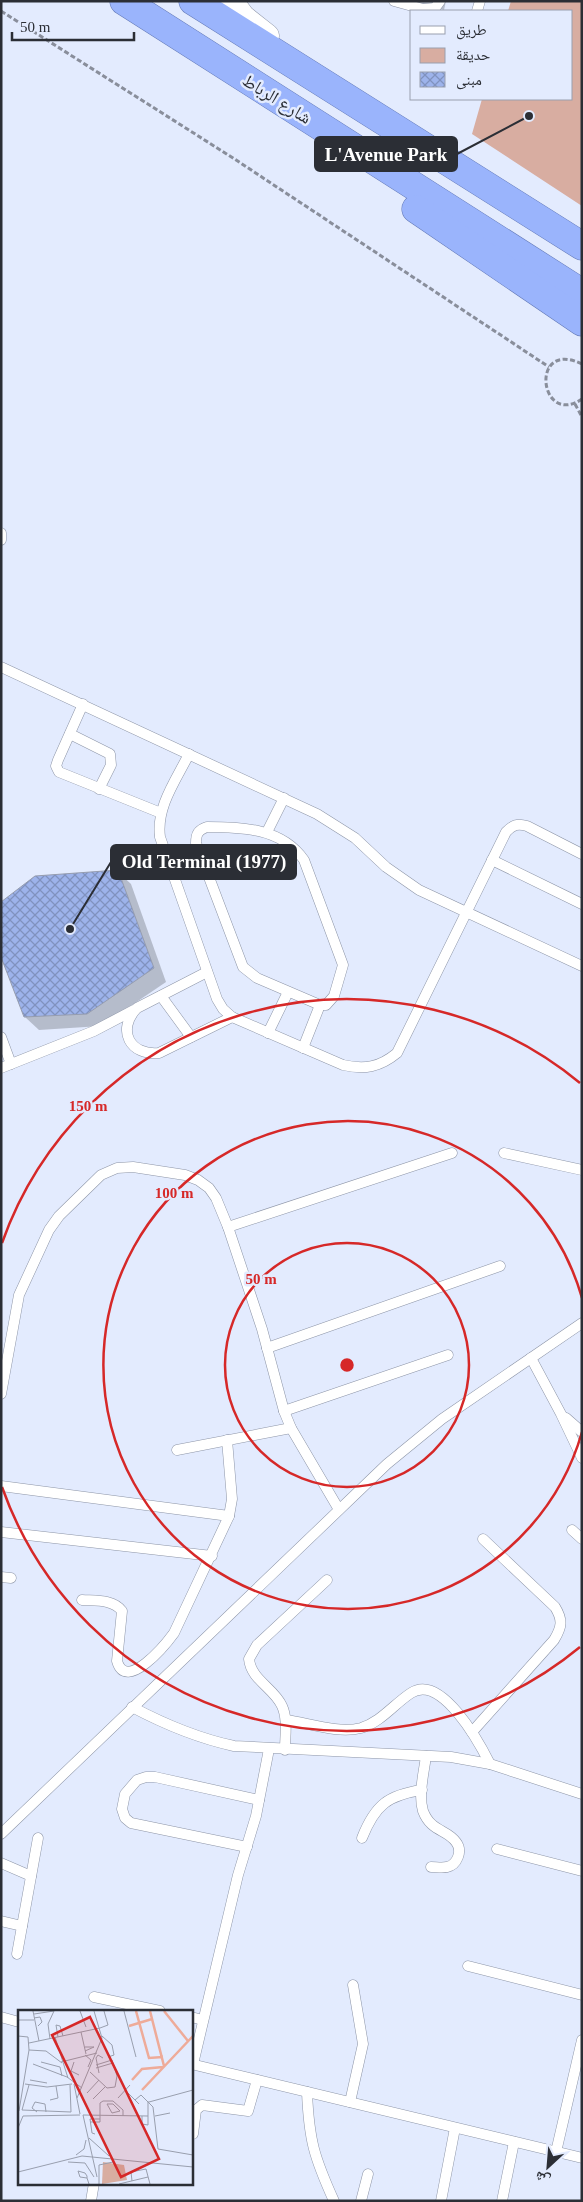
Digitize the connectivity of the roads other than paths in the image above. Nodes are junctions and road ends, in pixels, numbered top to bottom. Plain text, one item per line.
1 (124, 1) edge
2 (193, 1) edge
3 (231, 1) edge
4 (394, 1) edge
5 (440, 7) edge
6 (342, 96) junction
7 (319, 125) junction
8 (510, 201) junction
9 (582, 226) edge
10 (582, 246) edge
11 (582, 292) edge
12 (582, 322) edge
13 (1, 533) edge
14 (1, 540) edge
15 (1, 667) edge
16 (83, 704) junction
17 (70, 734) junction
18 (189, 754) junction
19 (100, 789) junction
20 (284, 798) junction
21 (160, 813) junction
22 (267, 832) junction
23 (582, 854) edge
24 (492, 860) junction
25 (582, 904) edge
26 (467, 913) junction
27 (582, 966) edge
28 (207, 972) junction
29 (288, 992) junction
30 (161, 996) junction
31 (320, 1005) junction
32 (137, 1008) junction
33 (232, 1017) junction
34 (268, 1033) junction
35 (191, 1037) junction
36 (1, 1038) edge
37 (303, 1048) junction
38 (6, 1066) edge
39 (452, 1153) dead end
40 (504, 1153) dead end
41 (582, 1170) edge
42 (228, 1227) junction
43 (500, 1266) dead end
44 (582, 1323) edge
45 (267, 1348) junction
46 (448, 1355) dead end
47 (531, 1358) junction
48 (1, 1394) edge
49 (284, 1411) junction
50 (561, 1414) junction
51 (291, 1428) junction
52 (582, 1432) edge
53 (227, 1440) junction
54 (177, 1450) dead end
55 (582, 1458) edge
56 (1, 1486) edge
57 (338, 1508) junction
58 (229, 1516) junction
59 (572, 1530) dead end
60 (1, 1532) edge
61 (483, 1538) dead end
62 (582, 1539) edge
63 (212, 1556) junction
64 (327, 1580) dead end
65 (82, 1600) dead end
66 (132, 1707) junction
67 (286, 1720) junction
68 (472, 1732) junction
69 (269, 1749) junction
70 (285, 1750) junction
71 (426, 1756) junction
72 (490, 1764) junction
73 (422, 1790) junction
74 (582, 1794) edge
75 (259, 1800) junction
76 (1, 1834) edge
77 (38, 1838) dead end
78 (362, 1838) dead end
79 (246, 1847) junction
80 (497, 1849) dead end
81 (1, 1863) edge
82 (431, 1867) dead end
83 (582, 1871) edge
84 (31, 1876) junction
85 (1, 1921) edge
86 (22, 1926) junction
87 (17, 1954) dead end
88 (468, 1966) dead end
89 (353, 1986) dead end
90 (582, 1995) edge
91 (94, 1997) dead end
92 (155, 2010) edge
93 (1, 2017) edge
94 (192, 2017) edge
95 (203, 2020) junction
96 (18, 2022) edge
97 (582, 2040) edge
98 (192, 2064) edge
99 (257, 2080) junction
100 (307, 2092) junction
101 (350, 2102) junction
102 (455, 2128) junction
103 (193, 2134) dead end
104 (514, 2142) junction
105 (556, 2152) junction
106 (582, 2158) edge
107 (368, 2174) dead end
108 (94, 2184) edge
109 (91, 2201) edge
110 (334, 2201) edge
111 (361, 2201) edge
112 (441, 2201) edge
113 (502, 2201) edge

1 - 7 highway, شارع الرباط
2 - 6 highway, شارع الرباط
3 - 6 street
4 - 5 lane
6 - 8 highway, شارع الرباط
7 - 11 highway, شارع الرباط
7 - 12 highway
8 - 9 highway
8 - 10 highway, شارع الرباط
13 - 14 lane
15 - 16 lane
16 - 17 lane
16 - 18 lane
17 - 19 lane
17 - 19 lane
18 - 20 lane
18 - 21 lane
19 - 21 lane
20 - 22 lane
20 - 26 lane
21 - 28 lane
22 - 29 lane
22 - 31 lane
23 - 24 lane
24 - 25 lane
24 - 26 lane
26 - 27 lane
26 - 37 lane
28 - 30 lane
28 - 33 lane
29 - 31 lane
29 - 34 lane
30 - 32 lane
30 - 35 lane
31 - 37 lane
32 - 35 lane
32 - 38 lane
33 - 34 lane
33 - 35 lane
34 - 37 lane
36 - 38 lane
39 - 42 lane
40 - 41 lane
42 - 45 lane
42 - 48 lane
43 - 45 lane
44 - 47 lane
45 - 49 lane
46 - 49 lane
47 - 50 lane
47 - 57 lane
49 - 51 lane
50 - 52 lane
50 - 55 lane
51 - 53 lane
51 - 57 lane
53 - 54 lane
53 - 58 lane
56 - 58 lane
57 - 66 lane
58 - 63 lane
59 - 62 lane
60 - 63 lane
61 - 68 lane
63 - 65 lane
64 - 67 lane
66 - 69 lane
66 - 76 lane
67 - 68 lane
67 - 70 lane
68 - 72 lane
69 - 70 lane
69 - 75 lane
70 - 71 lane
71 - 72 lane
71 - 73 lane
72 - 74 lane
73 - 78 lane
73 - 82 lane
75 - 79 lane
75 - 79 lane
77 - 84 lane
79 - 95 lane
80 - 83 lane
81 - 84 lane
84 - 86 lane
85 - 86 lane
86 - 87 lane
88 - 90 lane
89 - 101 lane
91 - 92 lane
93 - 96 lane
94 - 95 lane
95 - 98 lane
97 - 105 lane
98 - 99 lane
99 - 100 lane
99 - 103 lane
100 - 101 lane
100 - 110 lane
101 - 102 lane
102 - 104 lane
102 - 112 lane
104 - 105 lane
104 - 113 lane
105 - 106 lane
107 - 111 lane
108 - 109 lane

